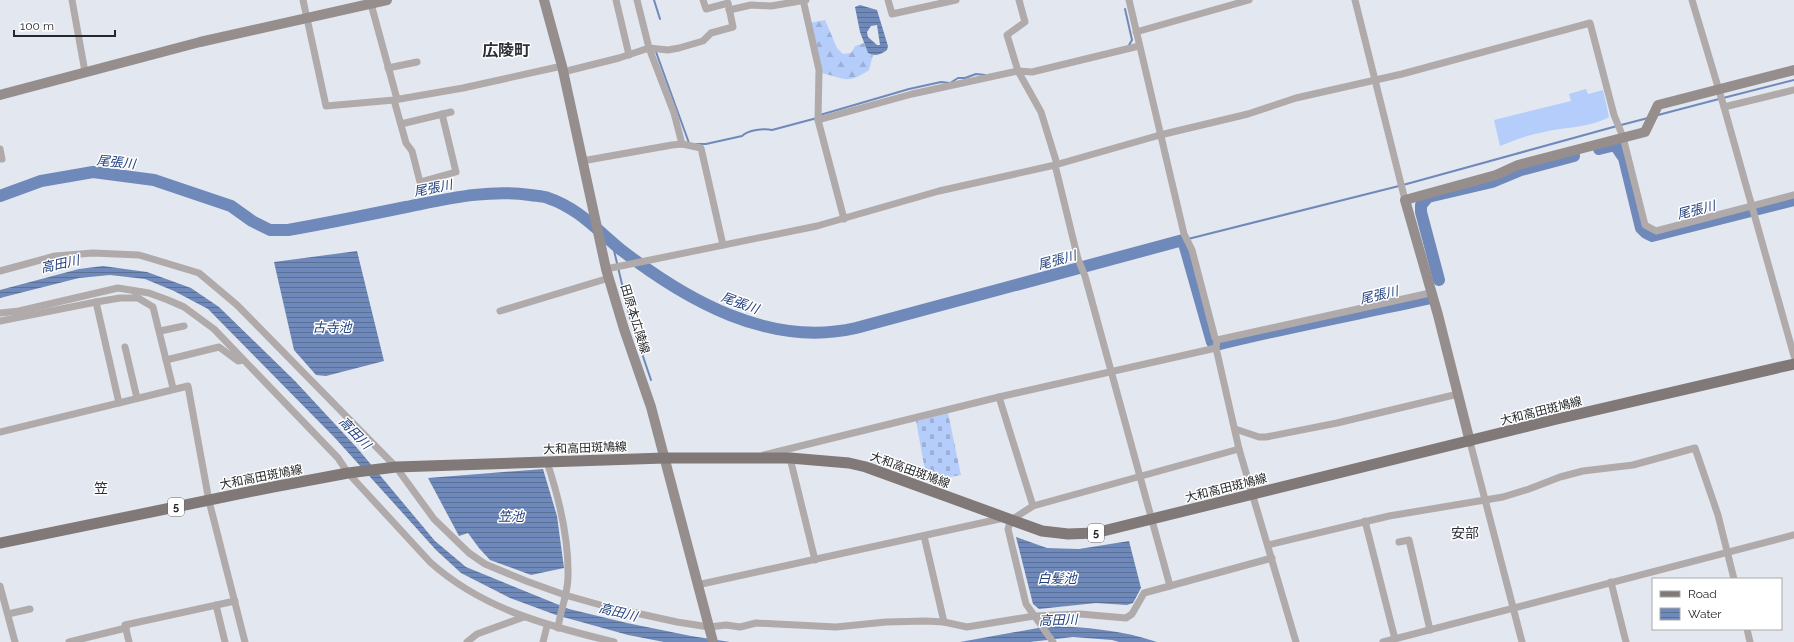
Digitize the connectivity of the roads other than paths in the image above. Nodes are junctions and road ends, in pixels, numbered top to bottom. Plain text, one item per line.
1 (72, 0) edge
2 (303, 0) edge
3 (387, 0) edge
4 (544, 0) edge
5 (616, 0) edge
6 (637, 0) edge
7 (703, 0) edge
8 (888, 0) edge
9 (956, 0) edge
10 (1019, 0) edge
11 (1129, 0) edge
12 (1249, 0) edge
13 (1355, 0) edge
14 (1692, 0) edge
15 (805, 2) edge
16 (371, 4) junction
17 (729, 10) junction
18 (307, 19) junction
19 (1136, 32) junction
20 (1139, 46) junction
21 (649, 48) junction
22 (629, 55) junction
23 (417, 62) dead end
24 (388, 68) junction
25 (562, 69) junction
26 (1794, 70) edge
27 (1018, 71) junction
28 (85, 72) junction
29 (1374, 81) junction
30 (1719, 90) junction
31 (1794, 90) edge
32 (0, 95) edge
33 (396, 99) junction
34 (1724, 105) junction
35 (450, 112) dead end
36 (442, 114) junction
37 (818, 120) junction
38 (401, 124) junction
39 (1160, 135) junction
40 (1623, 135) junction
41 (682, 144) junction
42 (0, 149) edge
43 (2, 159) dead end
44 (582, 161) junction
45 (1056, 164) junction
46 (1404, 195) junction
47 (1794, 195) edge
48 (1752, 207) junction
49 (844, 219) junction
50 (723, 245) junction
51 (615, 269) junction
52 (0, 271) edge
53 (118, 288) junction
54 (1430, 293) junction
55 (138, 298) junction
56 (96, 302) junction
57 (500, 311) dead end
58 (0, 313) edge
59 (0, 321) edge
60 (184, 326) dead end
61 (160, 331) junction
62 (1216, 343) junction
63 (125, 347) dead end
64 (1794, 356) edge
65 (166, 360) junction
66 (243, 360) junction
67 (1794, 364) edge
68 (1111, 371) junction
69 (173, 388) junction
70 (1458, 394) junction
71 (999, 397) junction
72 (137, 398) junction
73 (119, 403) junction
74 (1235, 430) junction
75 (0, 432) edge
76 (1470, 442) junction
77 (1239, 448) junction
78 (665, 458) junction
79 (752, 458) junction
80 (790, 458) junction
81 (547, 462) junction
82 (393, 467) junction
83 (350, 473) junction
84 (1140, 476) junction
85 (1253, 495) junction
86 (1485, 500) junction
87 (209, 501) junction
88 (1033, 506) junction
89 (1007, 519) junction
90 (1151, 520) junction
91 (1365, 521) junction
92 (1794, 535) edge
93 (924, 536) junction
94 (1399, 542) dead end
95 (0, 543) edge
96 (1268, 545) junction
97 (1727, 552) junction
98 (1272, 558) junction
99 (815, 560) junction
100 (1734, 578) edge
101 (1611, 582) junction
102 (698, 585) junction
103 (0, 586) edge
104 (1170, 586) junction
105 (565, 596) junction
106 (235, 601) junction
107 (216, 605) junction
108 (1514, 608) junction
109 (30, 609) dead end
110 (8, 614) junction
111 (524, 617) junction
112 (1035, 618) junction
113 (944, 622) junction
114 (559, 624) junction
115 (547, 626) junction
116 (126, 628) junction
117 (709, 629) junction
118 (1430, 630) junction
119 (1747, 630) edge
120 (1395, 639) junction
121 (15, 642) edge
122 (69, 642) edge
123 (129, 642) edge
124 (224, 642) edge
125 (245, 642) edge
126 (467, 642) edge
127 (543, 642) edge
128 (614, 642) edge
129 (713, 642) edge
130 (1053, 642) edge
131 (1296, 642) edge
132 (1383, 642) edge
133 (1522, 642) edge
134 (1626, 642) edge
135 (1750, 642) edge

1 - 28 street
2 - 18 street
3 - 16 street
4 - 25 street, 田原本広陵線
5 - 22 street
6 - 21 street
7 - 17 street
8 - 9 street
10 - 27 street
11 - 19 street
12 - 19 street
13 - 29 street
14 - 30 street
15 - 17 street
15 - 37 street
16 - 18 street
16 - 24 street
17 - 21 street
18 - 28 street
18 - 33 street
19 - 20 street
20 - 27 street
20 - 39 street
21 - 22 street
21 - 41 street
22 - 25 street
23 - 24 street
24 - 33 street
25 - 33 street
25 - 44 street, 田原本広陵線
26 - 30 street
27 - 37 street
27 - 45 street
28 - 32 street
29 - 39 street
29 - 40 street
29 - 46 street
30 - 34 street
30 - 40 street
31 - 34 street
33 - 38 street
34 - 48 street
35 - 36 street
36 - 38 street
36 - 38 street
37 - 49 street
39 - 45 street
39 - 62 street
40 - 46 street
40 - 48 street
41 - 44 street
41 - 50 street
42 - 43 street
44 - 51 street, 田原本広陵線
45 - 49 street
45 - 68 street
46 - 54 street
47 - 48 street
48 - 64 street
49 - 50 street
50 - 51 street
51 - 57 street
51 - 78 street, 田原本広陵線
52 - 82 street
53 - 55 street
53 - 58 street
53 - 66 street
54 - 62 street
54 - 70 street
55 - 56 street
55 - 61 street
56 - 59 street
56 - 73 street
60 - 61 street
61 - 65 street
62 - 68 street
62 - 74 street
63 - 72 street
65 - 66 street
65 - 69 street
66 - 83 street
67 - 76 main road, 大和高田斑鳩線 / 5
68 - 71 street
68 - 84 street
69 - 72 street
69 - 87 street
70 - 74 street
70 - 76 street
71 - 79 street
71 - 88 street
72 - 73 street
73 - 75 street
74 - 77 street
76 - 85 main road, 大和高田斑鳩線 / 5
76 - 86 street
77 - 84 street
77 - 85 street
78 - 79 main road, 大和高田斑鳩線 / 5
78 - 81 main road, 大和高田斑鳩線 / 5
78 - 102 street, 田原本広陵線
79 - 80 main road, 大和高田斑鳩線 / 5
80 - 89 main road, 大和高田斑鳩線 / 5
80 - 99 street
81 - 82 main road, 大和高田斑鳩線 / 5
81 - 105 street
82 - 83 main road, 大和高田斑鳩線 / 5
82 - 105 street
83 - 87 main road, 大和高田斑鳩線 / 5
83 - 111 street
84 - 88 street
84 - 90 street
85 - 90 main road, 大和高田斑鳩線 / 5
85 - 96 street
86 - 91 street
86 - 97 street
86 - 108 street
87 - 95 main road, 大和高田斑鳩線 / 5
87 - 106 street
88 - 89 street
89 - 90 main road, 大和高田斑鳩線 / 5
89 - 93 street
89 - 112 street
90 - 104 street
91 - 96 street
91 - 120 street
92 - 97 street
93 - 99 street
93 - 113 street
94 - 118 street
96 - 98 street
97 - 100 street
97 - 101 street
98 - 104 street
98 - 131 street
99 - 102 street
101 - 108 street
101 - 134 street
102 - 117 street, 田原本広陵線
103 - 110 street
104 - 112 street
105 - 114 street
105 - 117 street
106 - 107 street
106 - 125 street
107 - 116 street
107 - 124 street
108 - 118 street
108 - 133 street
109 - 110 street
110 - 121 street
111 - 115 street
111 - 126 street
112 - 113 street
112 - 130 street
113 - 117 street
114 - 115 street
114 - 128 street
115 - 127 street
116 - 122 street
116 - 123 street
117 - 129 street, 田原本広陵線
118 - 120 street
119 - 135 street
120 - 132 street

